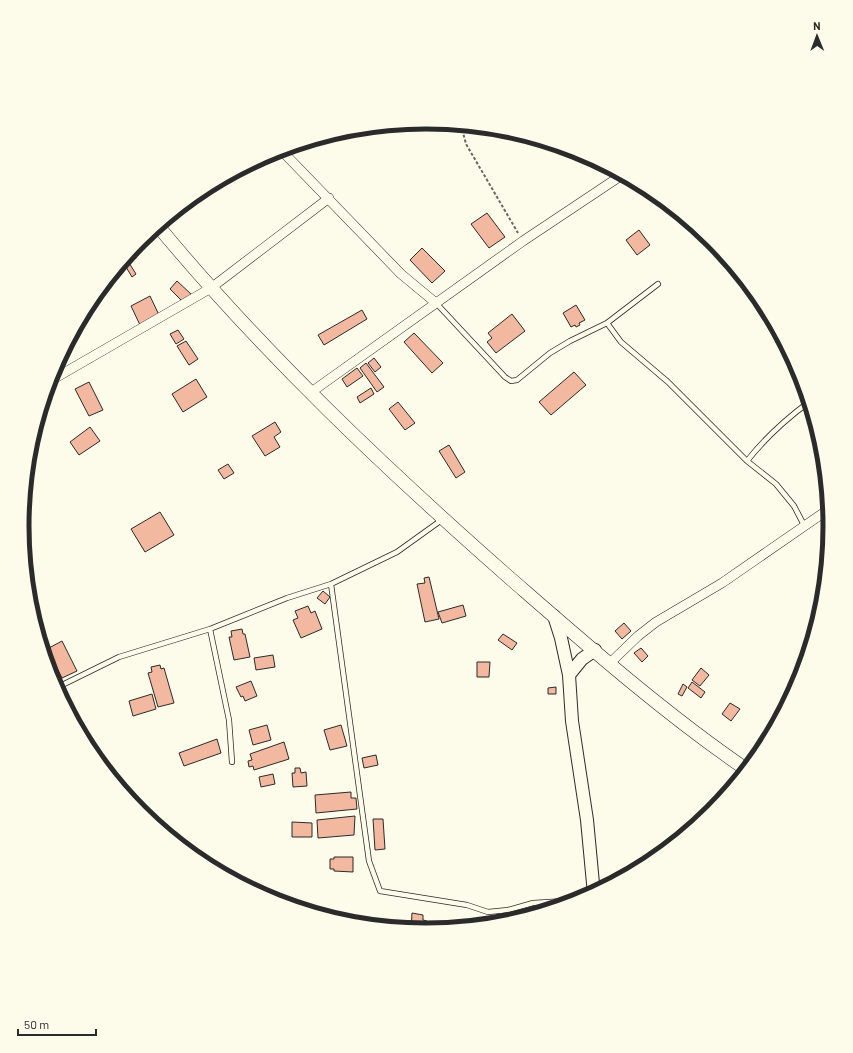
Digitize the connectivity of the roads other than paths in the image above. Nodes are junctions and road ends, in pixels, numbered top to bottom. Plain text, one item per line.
1 (286, 155) edge
2 (617, 178) edge
3 (329, 198) junction
4 (162, 230) edge
5 (658, 284) dead end
6 (211, 288) junction
7 (436, 303) junction
8 (607, 323) junction
9 (58, 376) edge
10 (310, 393) junction
11 (805, 405) edge
12 (747, 461) junction
13 (824, 514) edge
14 (443, 518) junction
15 (804, 525) junction
16 (331, 584) junction
17 (554, 616) junction
18 (210, 629) junction
19 (595, 650) junction
20 (610, 663) junction
21 (569, 675) junction
22 (62, 685) edge
23 (232, 762) dead end
24 (743, 767) edge
25 (593, 887) edge
26 (558, 901) edge

1 - 3 street
2 - 7 street
3 - 6 street
3 - 7 street
4 - 6 main road
5 - 8 lane
6 - 9 street
6 - 10 main road
7 - 8 lane
7 - 10 street
8 - 12 lane
10 - 14 main road
11 - 12 lane
12 - 15 lane
13 - 15 street
14 - 16 lane
14 - 17 main road
15 - 20 street
16 - 18 lane
16 - 26 lane
17 - 19 main road
17 - 21 street
18 - 22 lane
18 - 23 lane
19 - 20 main road
19 - 21 street
20 - 24 main road
21 - 25 street

